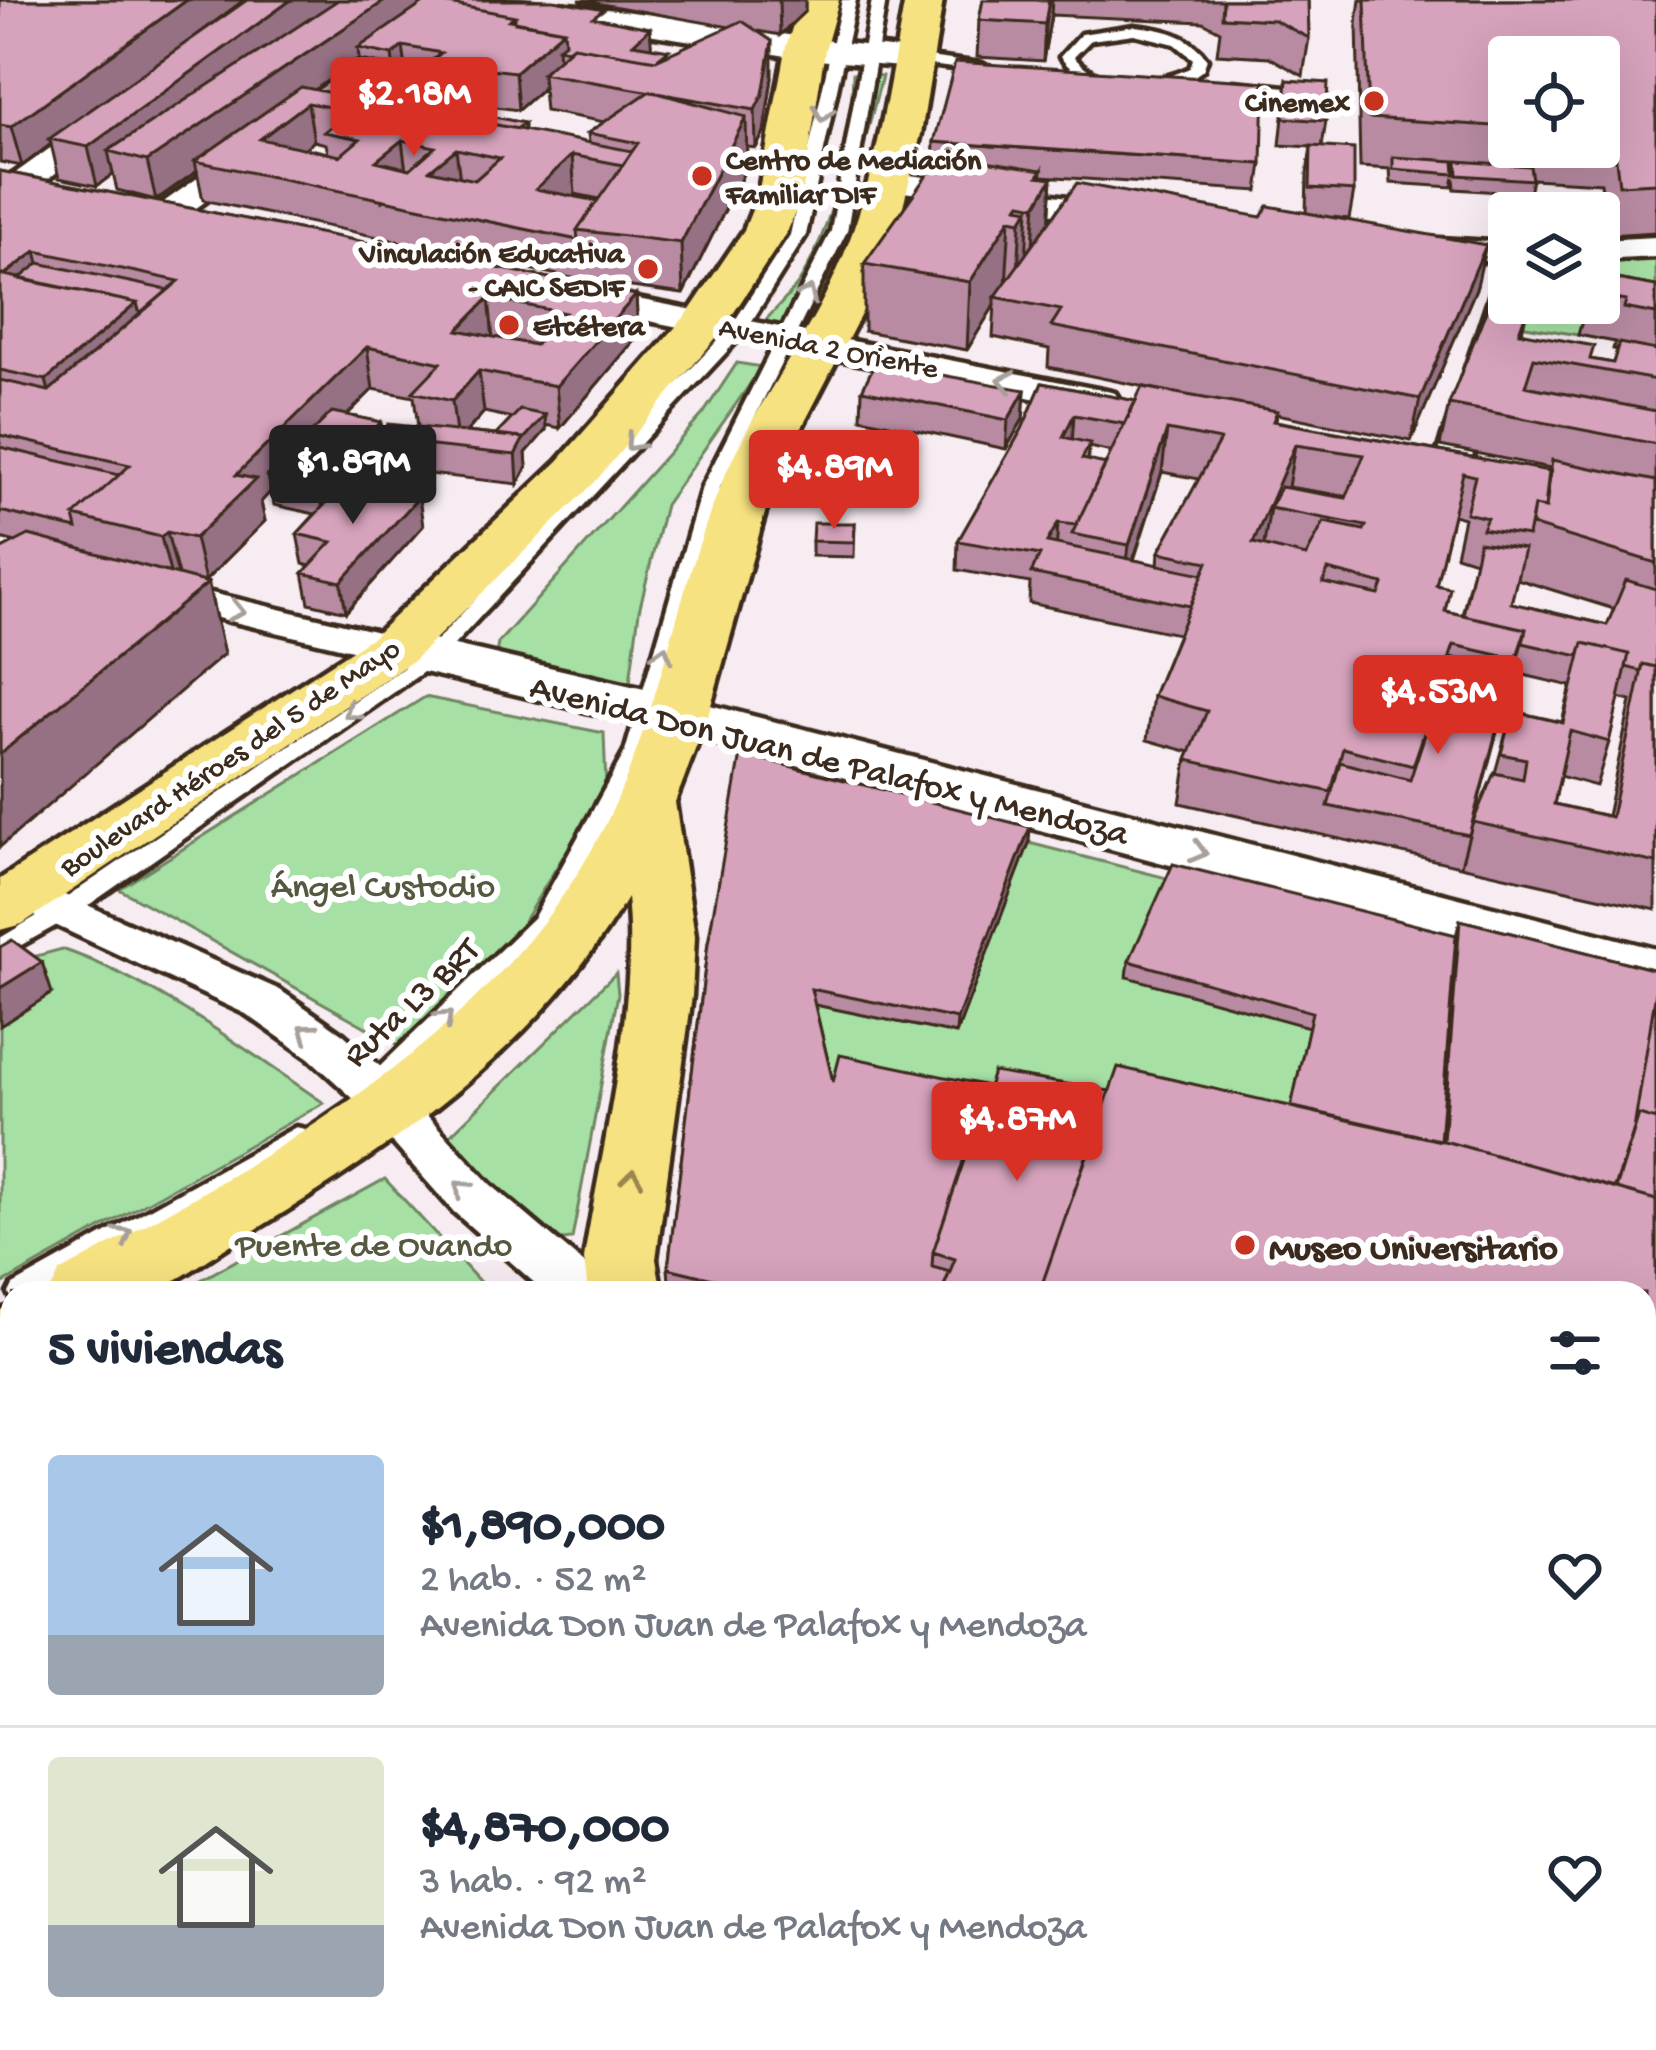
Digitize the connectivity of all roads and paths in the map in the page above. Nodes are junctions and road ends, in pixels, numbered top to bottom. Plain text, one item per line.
1 (484, 0) edge
2 (820, 0) edge
3 (848, 0) edge
4 (879, 0) edge
5 (924, 0) edge
6 (820, 52) junction
7 (870, 56) junction
8 (914, 59) junction
9 (1000, 70) edge
10 (1055, 76) edge
11 (1089, 78) junction
12 (1184, 79) junction
13 (1327, 94) edge
14 (125, 108) edge
15 (279, 134) edge
16 (888, 181) junction
17 (4, 191) edge
18 (52, 196) edge
19 (126, 211) edge
20 (162, 218) junction
21 (1157, 220) edge
22 (207, 227) edge
23 (1396, 246) edge
24 (1656, 247) edge
25 (1620, 249) edge
26 (1488, 252) edge
27 (546, 291) edge
28 (1498, 324) edge
29 (722, 325) junction
30 (803, 340) junction
31 (1142, 409) edge
32 (1407, 463) edge
33 (1449, 472) junction
34 (1495, 481) edge
35 (116, 583) edge
36 (413, 652) junction
37 (663, 711) junction
38 (645, 800) junction
39 (30, 904) edge
40 (0, 949) edge
41 (1656, 972) edge
42 (374, 1099) junction
43 (319, 1122) dead end
44 (43, 1281) edge
45 (104, 1281) edge
46 (568, 1281) edge
47 (624, 1281) edge

1 - 6 street
2 - 6 main road, Boulevard Héroes del 5 de Mayo
3 - 6 lane
4 - 7 lane
5 - 8 main road
6 - 7 street
6 -> 29 main road, Boulevard Héroes del 5 de Mayo
7 - 8 street
30 -> 7 lane
8 - 9 lane
8 - 16 main road
10 - 11 lane
11 - 12 lane
11 - 12 lane
12 - 13 lane
14 - 17 street
15 - 20 street
16 - 21 street
16 - 30 main road
17 - 18 street
19 - 20 street
20 - 22 street
23 - 26 street
24 - 25 street
27 - 29 street, Avenida 2 Oriente
28 - 33 street
29 - 30 street, Avenida 2 Oriente
29 -> 36 main road, Boulevard Héroes del 5 de Mayo
31 -> 30 street, Avenida 2 Oriente
37 -> 30 main road
32 - 33 street
33 - 34 street
35 -> 36 street, Avenida Don Juan de Palafox y Mendoza
36 - 37 main road, Avenida Don Juan de Palafox y Mendoza
36 -> 39 main road, Boulevard Héroes del 5 de Mayo
37 - 38 main road
37 -> 41 main road, Avenida Don Juan de Palafox y Mendoza
42 -> 37 lane, Ruta L3 BRT
38 - 42 main road
47 -> 38 main road
39 - 40 lane
42 -> 39 street
42 - 45 main road
46 -> 42 street
44 -> 43 lane

